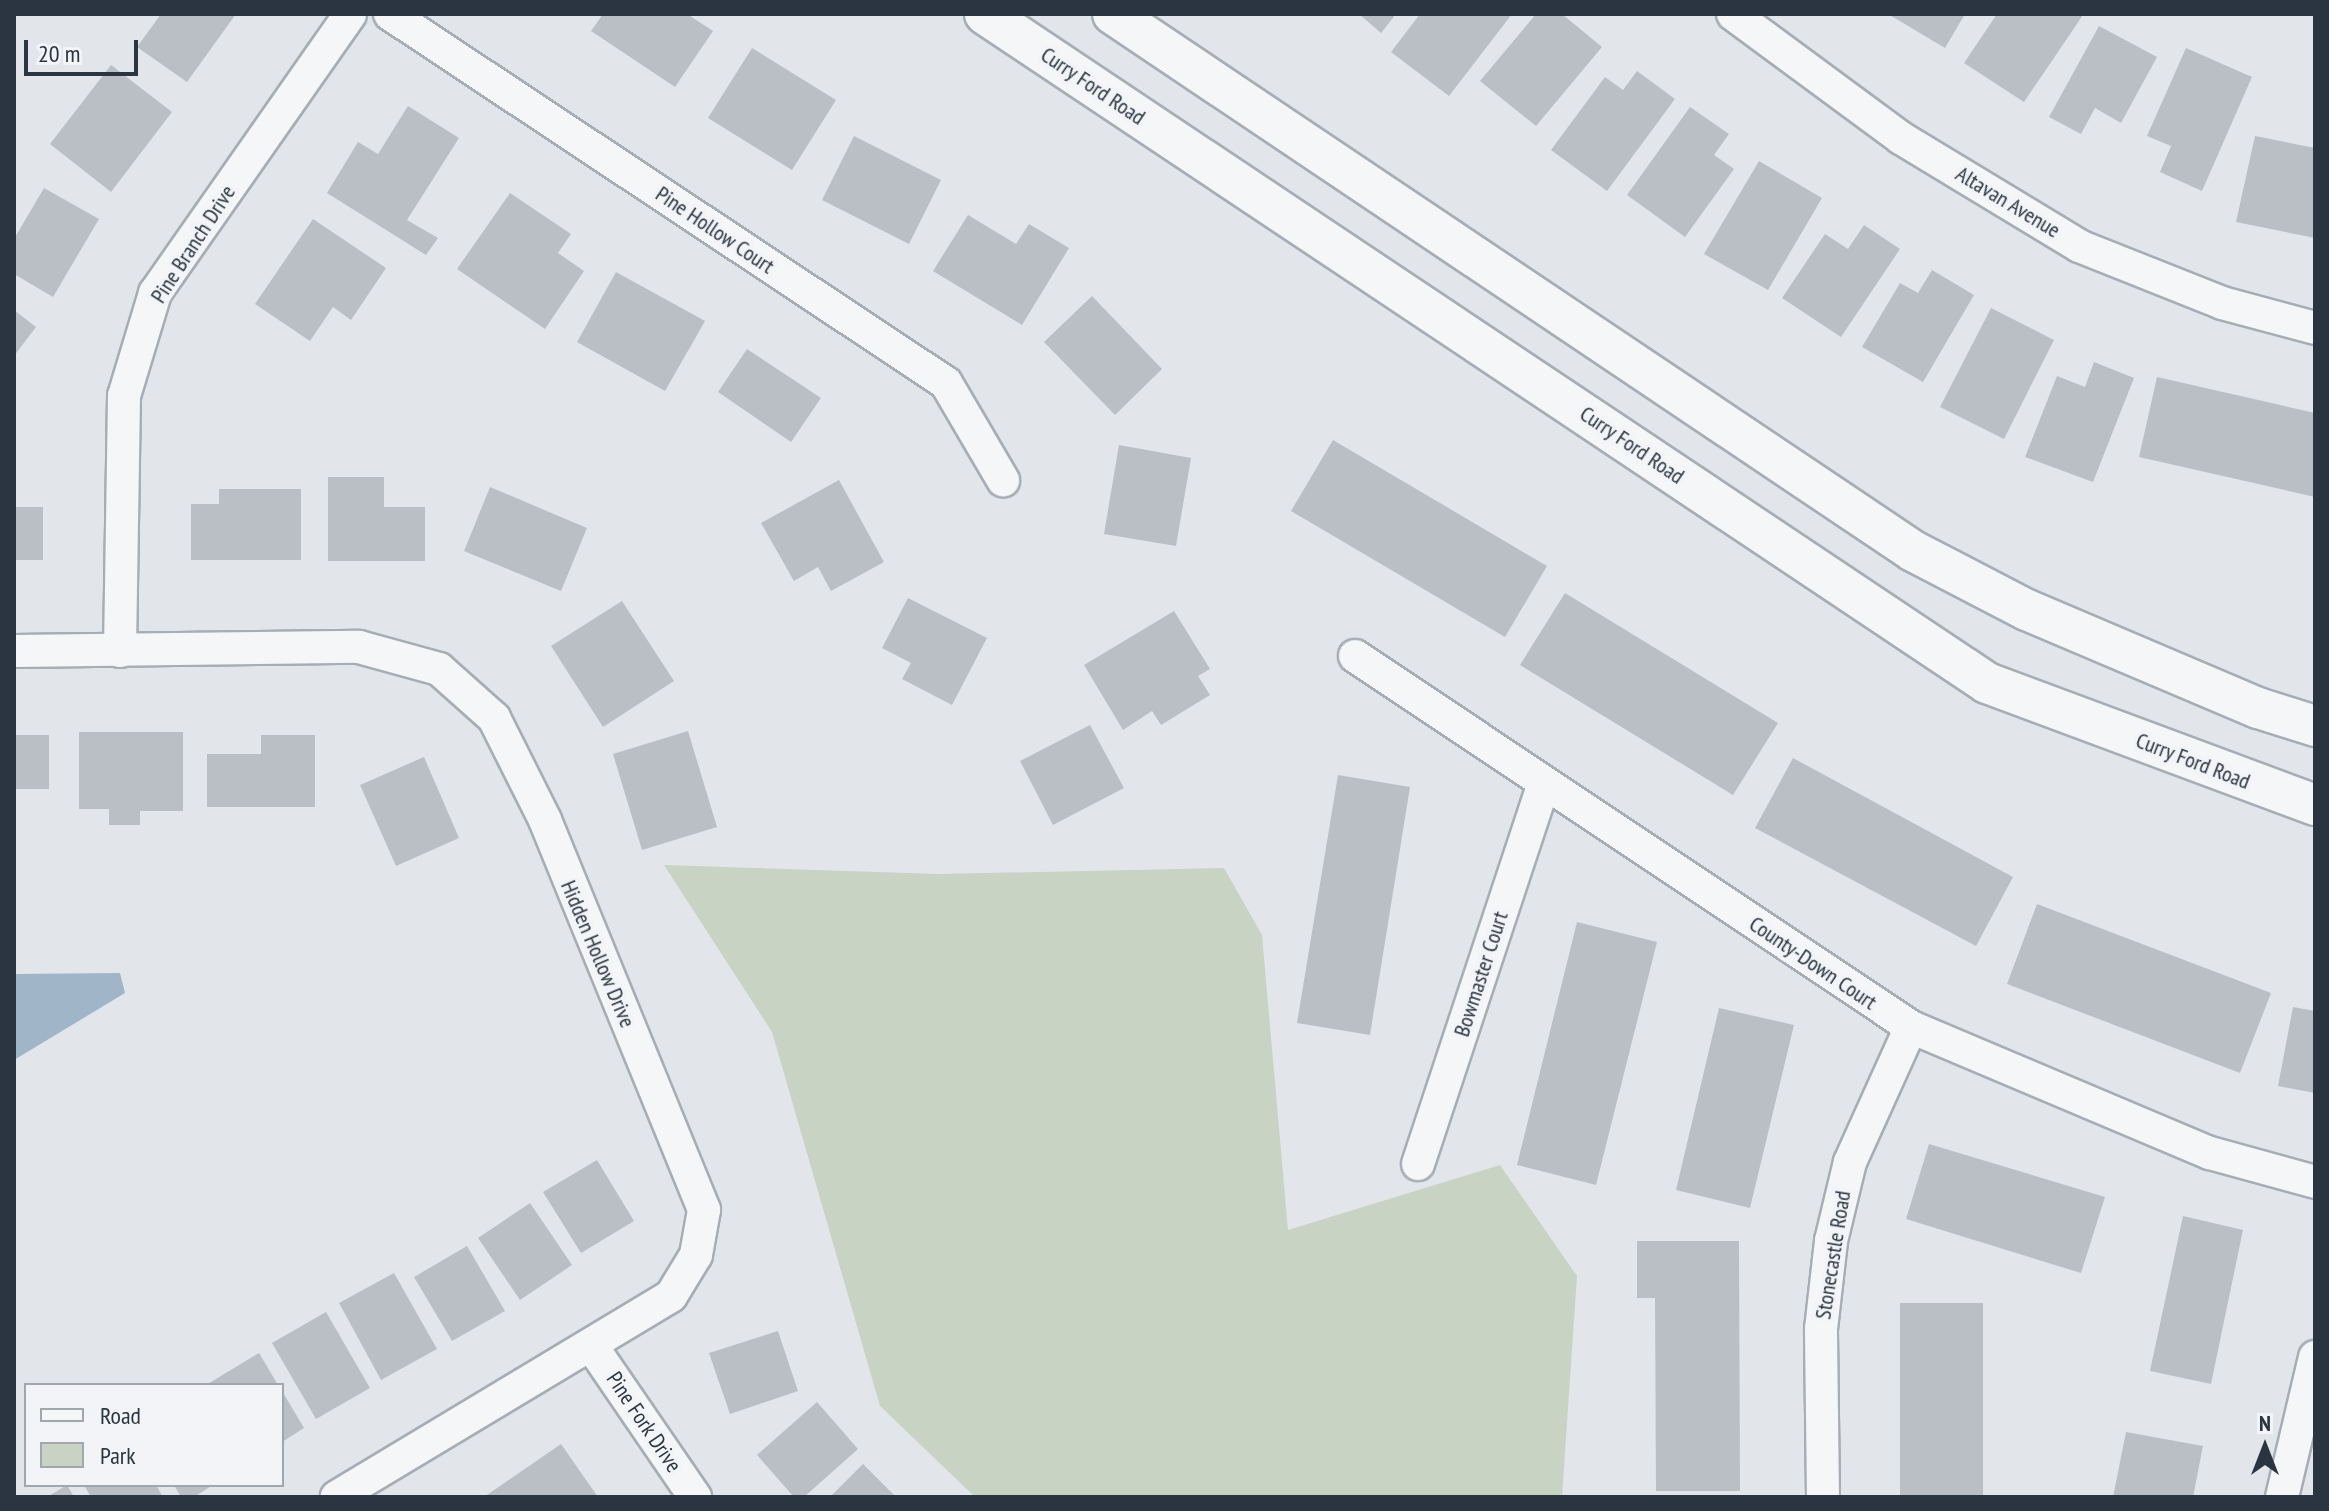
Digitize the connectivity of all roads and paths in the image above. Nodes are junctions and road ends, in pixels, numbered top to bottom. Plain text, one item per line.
1 (350, 14) edge
2 (390, 14) edge
3 (985, 14) edge
4 (1113, 14) edge
5 (1733, 14) edge
6 (2315, 328) edge
7 (1003, 480) dead end
8 (14, 651) edge
9 (120, 651) junction
10 (1355, 656) dead end
11 (2315, 726) edge
12 (1544, 784) junction
13 (2315, 805) edge
14 (1911, 1027) junction
15 (1418, 1164) dead end
16 (2315, 1182) edge
17 (593, 1348) junction
18 (2315, 1357) edge
19 (337, 1497) edge
20 (695, 1497) edge
21 (1823, 1497) edge
22 (2282, 1497) edge

1 - 9 street, Pine Branch Drive
2 - 7 street, Pine Hollow Court
3 - 13 street, Curry Ford Road
4 - 11 street
5 - 6 street, Altavan Avenue
8 - 9 street, Hidden Hollow Drive
9 - 17 street, Hidden Hollow Drive
10 - 12 street, County-Down Court
12 - 14 street, County-Down Court
12 - 15 street, Bowmaster Court
14 - 16 street, County-Down Court
14 - 21 street, Stonecastle Road
17 - 19 street, Hidden Hollow Drive
17 - 20 street, Pine Fork Drive
18 - 22 street

